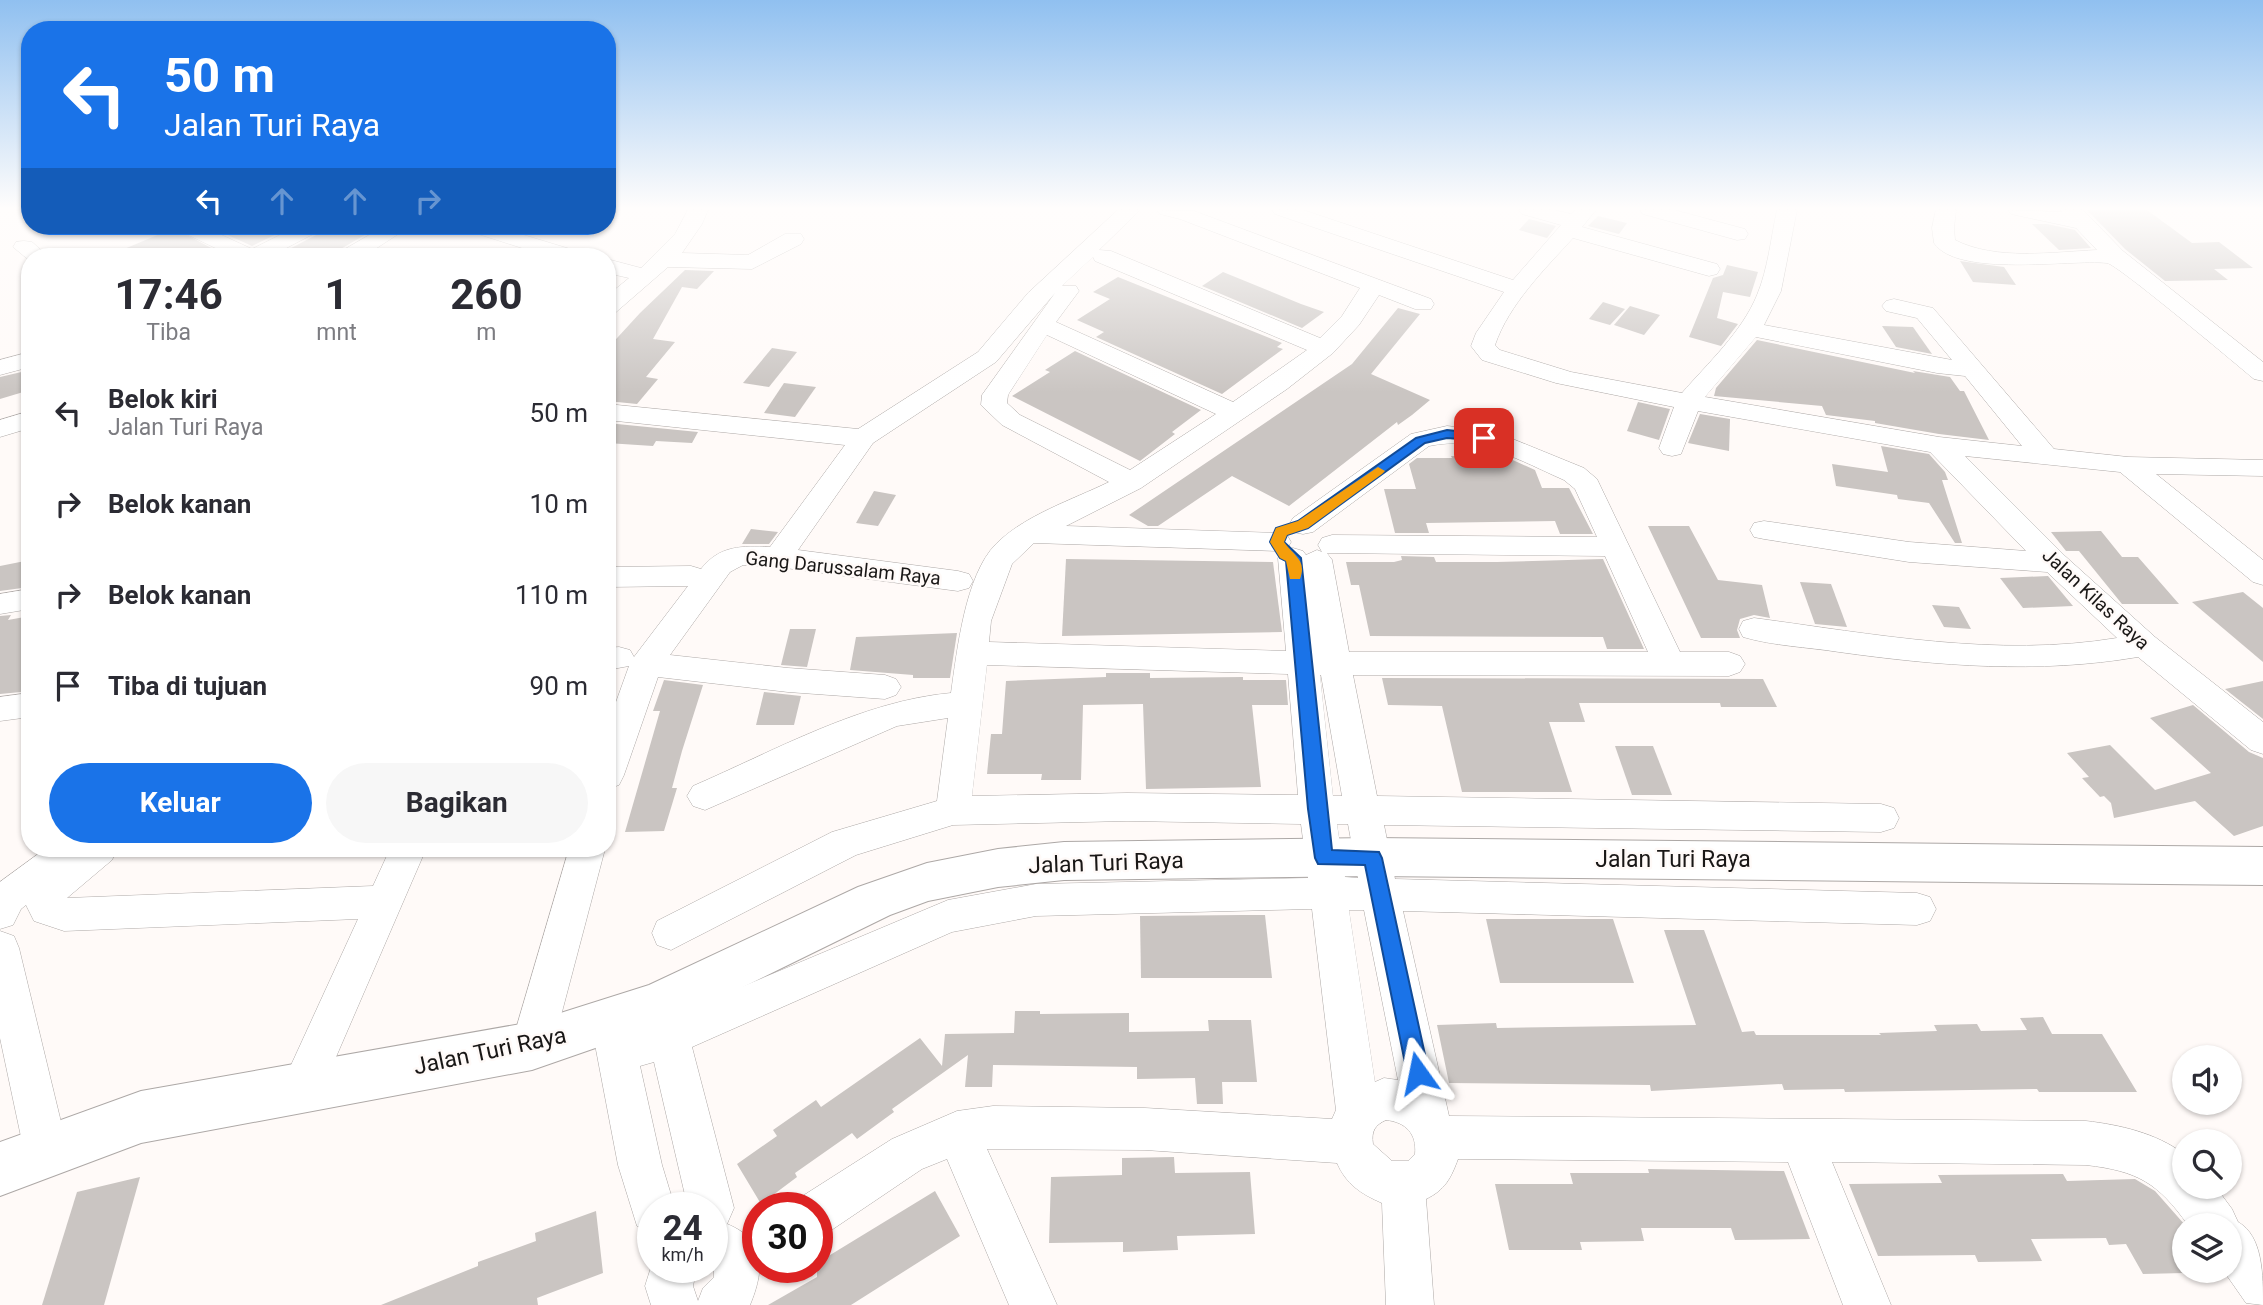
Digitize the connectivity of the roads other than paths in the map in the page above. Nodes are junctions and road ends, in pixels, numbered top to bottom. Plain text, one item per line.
1 (649, 271) edge
2 (1063, 271) edge
3 (1088, 271) edge
4 (1139, 271) edge
5 (1333, 271) edge
6 (1464, 271) edge
7 (1534, 271) edge
8 (1774, 271) edge
9 (2134, 271) edge
10 (1373, 286) junction
11 (1518, 289) junction
12 (616, 300) edge
13 (1423, 304) dead end
14 (1894, 306) dead end
15 (1042, 324) junction
16 (1750, 329) junction
17 (2263, 346) edge
18 (2230, 347) junction
19 (1324, 348) junction
20 (21, 362) edge
21 (0, 368) edge
22 (1970, 369) junction
23 (2263, 374) edge
24 (1689, 401) junction
25 (616, 413) edge
26 (1236, 413) junction
27 (21, 422) edge
28 (0, 429) edge
29 (864, 437) junction
30 (1939, 445) junction
31 (1672, 448) dead end
32 (2046, 457) junction
33 (2128, 465) junction
34 (2263, 468) edge
35 (1131, 482) junction
36 (1764, 530) dead end
37 (1028, 533) junction
38 (1616, 548) junction
39 (1305, 551) junction
40 (778, 557) junction
41 (2055, 563) junction
42 (2263, 575) edge
43 (691, 576) dead end
44 (616, 577) edge
45 (958, 581) dead end
46 (21, 600) edge
47 (0, 604) edge
48 (1754, 629) dead end
49 (2144, 645) junction
50 (974, 653) junction
51 (624, 660) edge
52 (1319, 662) junction
53 (1669, 663) junction
54 (1729, 664) dead end
55 (885, 687) dead end
56 (966, 704) junction
57 (21, 706) edge
58 (0, 709) edge
59 (616, 714) edge
60 (2263, 741) edge
61 (705, 796) dead end
62 (1317, 809) junction
63 (1364, 810) junction
64 (953, 811) junction
65 (1881, 818) dead end
66 (61, 857) edge
67 (90, 857) edge
68 (405, 857) edge
69 (585, 857) edge
70 (2263, 866) edge
71 (1327, 876) junction
72 (1377, 876) junction
73 (385, 902) junction
74 (1917, 909) dead end
75 (0, 913) edge
76 (671, 933) dead end
77 (0, 948) edge
78 (665, 1020) junction
79 (614, 1038) junction
80 (532, 1046) junction
81 (302, 1087) junction
82 (1354, 1127) junction
83 (1432, 1128) junction
84 (957, 1132) junction
85 (1802, 1141) junction
86 (46, 1151) junction
87 (0, 1169) edge
88 (2172, 1173) edge
89 (1403, 1185) junction
90 (648, 1192) edge
91 (710, 1192) edge
92 (2196, 1199) edge
93 (833, 1203) edge
94 (2207, 1213) edge
95 (2242, 1258) edge
96 (2263, 1286) edge
97 (1033, 1305) edge
98 (1410, 1305) edge
99 (1867, 1305) edge

1 - 12 street
2 - 29 street
3 - 15 street
4 - 19 street
5 - 10 street
6 - 11 street
7 - 11 street
8 - 16 street
9 - 18 street
10 - 13 street
10 - 19 street
11 - 24 street
14 - 22 street
15 - 26 street
15 - 35 street
16 - 22 street
16 - 24 street
17 - 18 street
18 - 23 street
19 - 26 street
20 - 21 street
22 - 32 street
24 - 30 street
24 - 31 street
25 - 29 street
26 - 35 street
27 - 28 street
29 - 40 street
30 - 32 street
30 - 41 street, Jalan Kilas Raya
32 - 33 street
33 - 34 street
33 - 42 street
35 - 37 street
36 - 41 street
37 - 39 street
37 - 50 street
38 - 39 street
38 - 39 street
38 - 53 street
39 - 52 street
40 - 45 street, Gang Darussalam Raya
40 - 51 street, Gang Darussalam Raya
41 - 49 street, Jalan Kilas Raya
43 - 44 street
46 - 47 street
48 - 49 street
49 - 60 street, Jalan Kilas Raya
50 - 52 street
50 - 56 street
51 - 55 street
51 - 59 street, Gang Darussalam Raya
52 - 53 street
52 - 62 street
52 - 63 street
53 - 54 street
56 - 61 street
56 - 64 street
57 - 58 street
62 - 63 street
62 - 64 street
62 - 71 street
63 - 65 street
63 - 72 street
64 - 76 street
66 - 75 street
67 - 73 street
68 - 73 street
69 - 80 street
70 - 72 street, Jalan Turi Raya
71 - 72 street, Jalan Turi Raya
71 - 78 street, Jalan Turi Raya
71 - 82 street
72 - 74 street
72 - 83 street
73 - 81 street
77 - 86 street
78 - 79 street, Jalan Turi Raya
78 - 91 street
79 - 80 street, Jalan Turi Raya
79 - 90 street
80 - 81 street, Jalan Turi Raya
81 - 86 street, Jalan Turi Raya
82 - 83 street
82 - 84 street
82 - 89 street
83 - 85 street
83 - 89 street
84 - 93 street
84 - 97 street
85 - 88 street
85 - 99 street
86 - 87 street, Jalan Turi Raya
89 - 98 street
92 - 94 street
95 - 96 street

